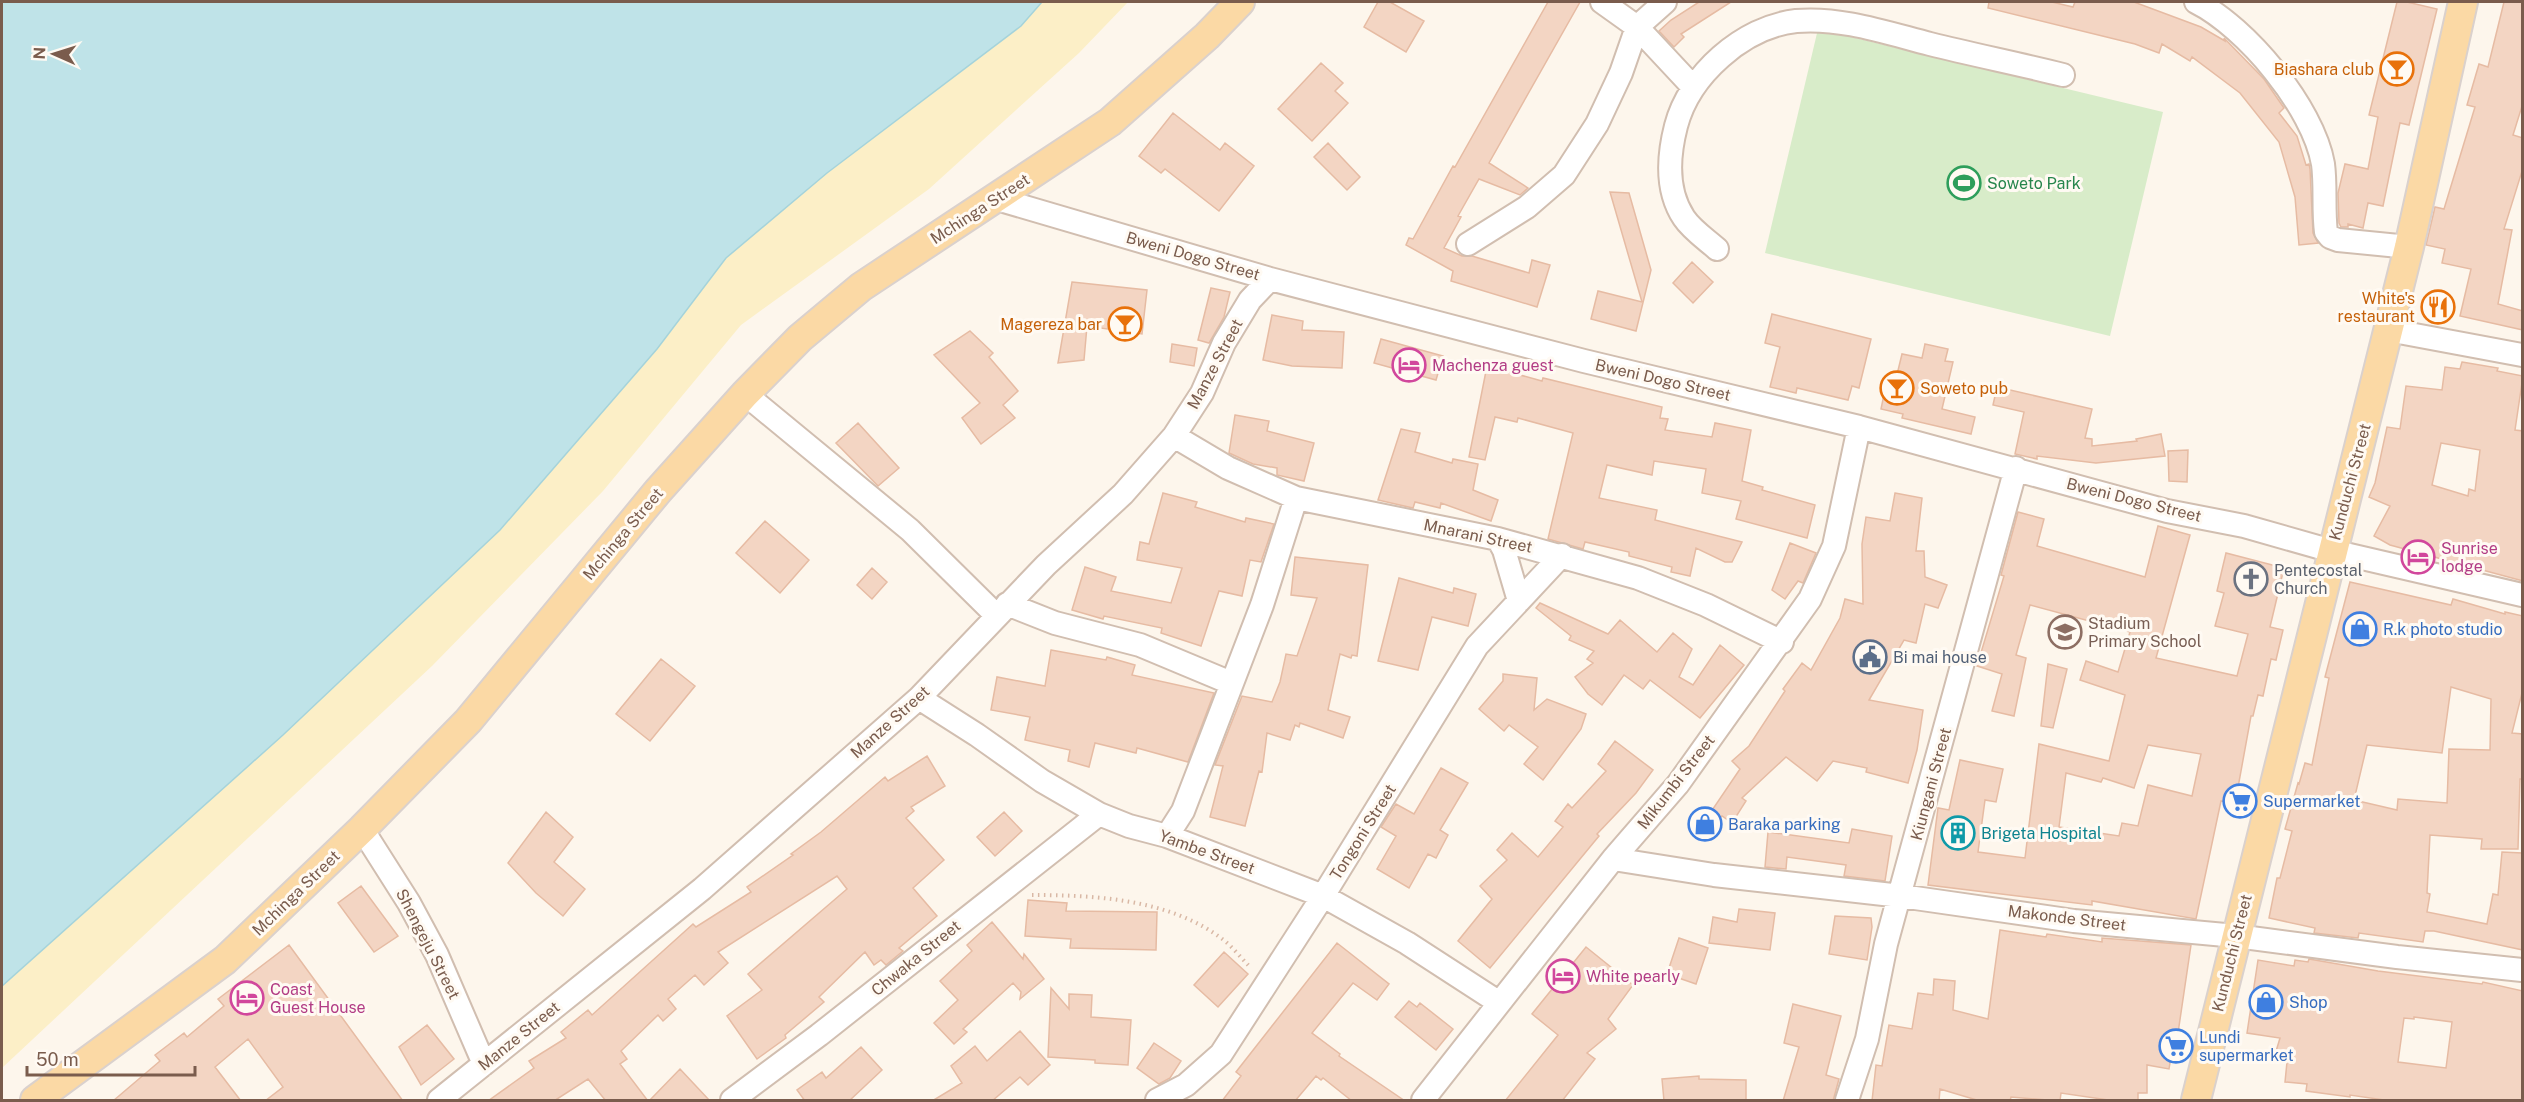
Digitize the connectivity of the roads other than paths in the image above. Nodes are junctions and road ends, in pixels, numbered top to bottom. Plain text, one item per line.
1 (1240, 2) edge
2 (1602, 2) edge
3 (1665, 2) edge
4 (2196, 2) edge
5 (2463, 2) edge
6 (1637, 27) junction
7 (2063, 75) dead end
8 (1693, 87) junction
9 (997, 199) junction
10 (1468, 244) dead end
11 (2409, 247) junction
12 (1717, 249) dead end
13 (1270, 279) junction
14 (2388, 330) junction
15 (2523, 355) edge
16 (745, 394) junction
17 (1859, 427) junction
18 (1174, 436) junction
19 (2016, 468) junction
20 (1296, 498) junction
21 (1498, 539) junction
22 (2332, 551) junction
23 (1562, 555) junction
24 (2523, 594) edge
25 (1519, 601) junction
26 (1002, 609) junction
27 (1782, 642) junction
28 (1231, 682) junction
29 (919, 698) junction
30 (1099, 814) junction
31 (362, 829) junction
32 (1167, 836) junction
33 (1613, 859) junction
34 (1323, 896) junction
35 (1901, 896) junction
36 (2236, 936) junction
37 (2523, 970) edge
38 (1498, 1002) junction
39 (484, 1064) junction
40 (35, 1101) edge
41 (439, 1101) edge
42 (732, 1101) edge
43 (1157, 1101) edge
44 (1423, 1101) edge
45 (1847, 1101) edge
46 (2196, 1101) edge

1 - 9 main road, Mchinga Street
2 - 6 street
3 - 6 street
4 - 11 street
5 - 11 main road, Kunduchi Street
6 - 8 street
6 - 10 street
7 - 8 street
8 - 12 street
9 - 13 street, Bweni Dogo Street
9 - 16 main road, Mchinga Street
11 - 14 main road, Kunduchi Street
13 - 17 street, Bweni Dogo Street
13 - 18 street, Manze Street
14 - 15 street
14 - 22 main road, Kunduchi Street
16 - 26 street
16 - 31 main road, Mchinga Street
17 - 19 street, Bweni Dogo Street
17 - 27 street, Mikumbi Street
18 - 20 street, Mnarani Street
18 - 26 street, Manze Street
19 - 22 street, Bweni Dogo Street
19 - 35 street, Kiungani Street
20 - 21 street, Mnarani Street
20 - 28 street
21 - 23 street, Mnarani Street
21 - 25 street
22 - 24 street, Bweni Dogo Street
22 - 36 main road, Kunduchi Street
23 - 25 street, Tongoni Street
23 - 27 street, Mnarani Street
25 - 34 street, Tongoni Street
26 - 28 street
26 - 29 street, Manze Street
27 - 33 street, Mikumbi Street
28 - 32 street
29 - 30 street, Yambe Street
29 - 39 street, Manze Street
30 - 32 street, Yambe Street
30 - 42 street, Chwaka Street
31 - 39 street, Shengeju Street
31 - 40 main road, Mchinga Street
32 - 34 street, Yambe Street
33 - 35 street, Makonde Street
33 - 38 street, Mikumbi Street
34 - 38 street, Yambe Street
34 - 43 street, Tongoni Street
35 - 36 street, Makonde Street
35 - 45 street, Kiungani Street
36 - 37 street, Makonde Street
36 - 46 main road, Kunduchi Street
38 - 44 street, Mikumbi Street
39 - 41 street, Manze Street

